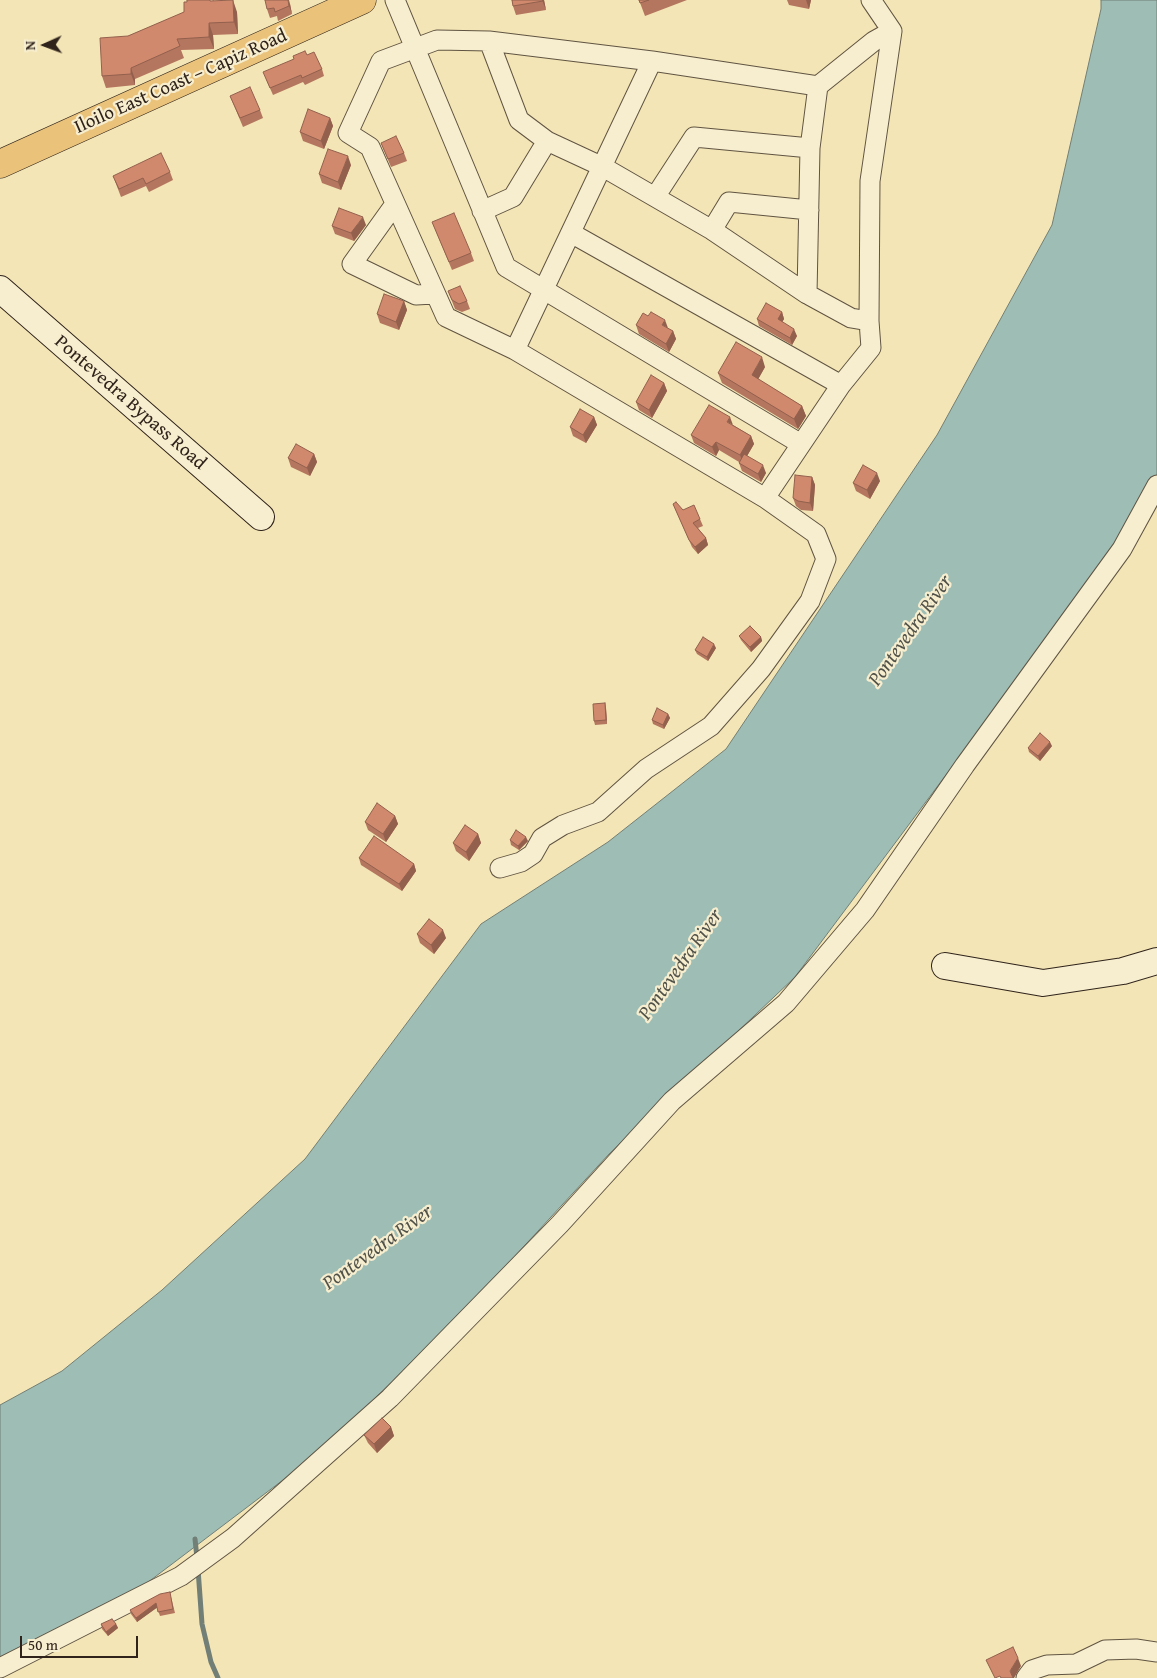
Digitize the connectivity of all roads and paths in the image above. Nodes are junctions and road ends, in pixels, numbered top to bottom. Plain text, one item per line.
1 (362, 0) edge
2 (395, 0) edge
3 (871, 0) edge
4 (892, 31) junction
5 (489, 41) junction
6 (415, 48) junction
7 (652, 61) junction
8 (818, 86) junction
9 (547, 141) junction
10 (810, 148) junction
11 (0, 164) edge
12 (603, 167) junction
13 (655, 197) junction
14 (395, 204) junction
15 (809, 210) junction
16 (482, 211) junction
17 (712, 230) junction
18 (571, 233) junction
19 (0, 289) edge
20 (544, 289) junction
21 (434, 294) junction
22 (808, 294) junction
23 (869, 321) junction
24 (515, 350) junction
25 (840, 386) junction
26 (800, 444) junction
27 (1157, 485) edge
28 (765, 498) junction
29 (261, 517) dead end
30 (500, 868) dead end
31 (1157, 961) edge
32 (945, 966) dead end
33 (1157, 1652) edge
34 (0, 1668) edge
35 (1026, 1678) edge

1 - 11 main road, Iloilo East Coast – Capiz Road
2 - 6 street
3 - 4 street
4 - 8 street
4 - 23 street
5 - 6 street
5 - 7 street
5 - 9 street
6 - 14 street
6 - 16 street
7 - 8 street
7 - 12 street
8 - 10 street
9 - 12 street
9 - 16 street
10 - 13 street
10 - 15 street
12 - 13 street
12 - 18 street
13 - 17 street
14 - 21 street
14 - 21 street
15 - 17 street
15 - 22 street
16 - 20 street
17 - 22 street
18 - 20 street
18 - 25 street
19 - 29 main road, Pontevedra Bypass Road
20 - 24 street
20 - 26 street
21 - 24 street
22 - 23 street
23 - 25 street
24 - 28 street
25 - 26 street
26 - 28 street
27 - 34 street
28 - 30 street
31 - 32 main road
33 - 35 street

